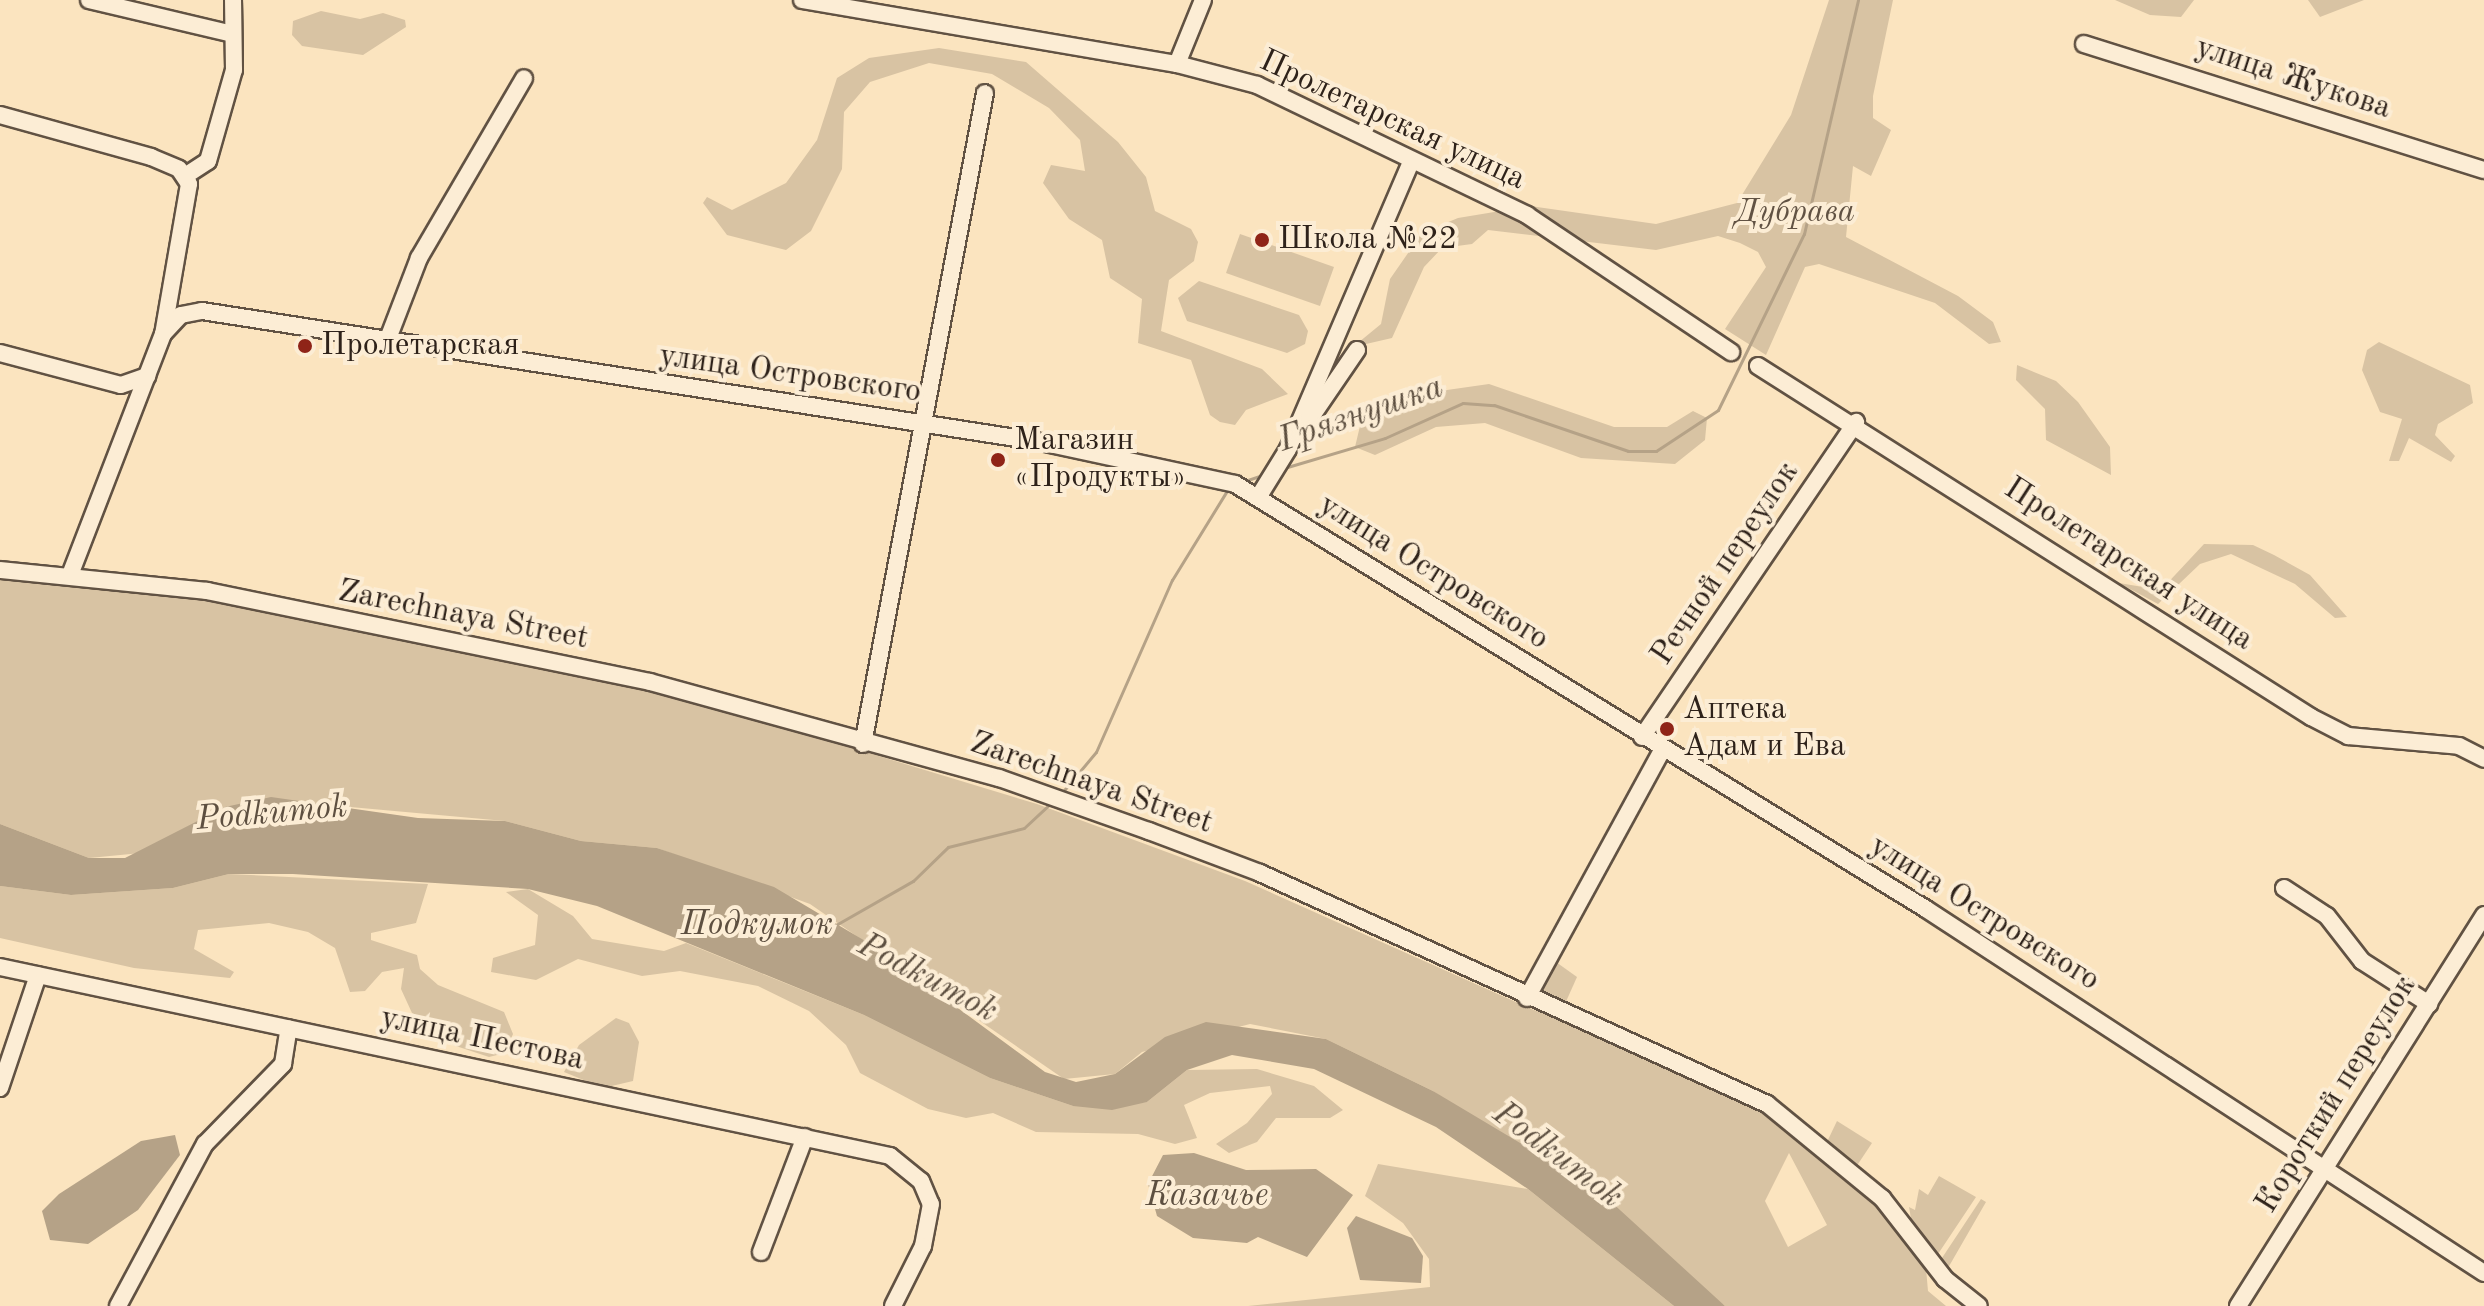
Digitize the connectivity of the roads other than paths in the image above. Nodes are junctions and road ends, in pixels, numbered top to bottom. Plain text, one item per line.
1 (89, 0) edge
2 (233, 0) edge
3 (802, 0) edge
4 (1203, 0) edge
5 (229, 33) junction
6 (2084, 44) dead end
7 (1177, 64) junction
8 (524, 78) dead end
9 (985, 93) dead end
10 (0, 115) edge
11 (1412, 160) junction
12 (2484, 170) edge
13 (185, 176) junction
14 (175, 271) junction
15 (202, 311) junction
16 (163, 334) junction
17 (386, 344) junction
18 (1357, 350) dead end
19 (1731, 352) dead end
20 (0, 353) edge
21 (1758, 366) dead end
22 (147, 376) junction
23 (121, 385) junction
24 (136, 404) junction
25 (918, 422) junction
26 (1856, 422) junction
27 (1288, 449) junction
28 (1255, 494) junction
29 (0, 570) edge
30 (71, 572) junction
31 (1642, 737) junction
32 (863, 744) junction
33 (1662, 750) junction
34 (2484, 759) edge
35 (2284, 888) dead end
36 (2484, 915) edge
37 (0, 967) edge
38 (38, 975) junction
39 (1527, 998) junction
40 (2429, 1004) junction
41 (289, 1028) junction
42 (0, 1088) edge
43 (805, 1137) junction
44 (2325, 1164) junction
45 (761, 1252) dead end
46 (2484, 1273) edge
47 (118, 1306) edge
48 (893, 1306) edge
49 (1979, 1306) edge
50 (2238, 1306) edge

1 - 5 street
2 - 5 street
3 - 7 street, Пролетарская улица
4 - 7 street
5 - 13 street
6 - 12 street, улица Жукова
7 - 11 street, Пролетарская улица
8 - 17 street
9 - 25 street
10 - 13 street
11 - 19 street, Пролетарская улица
11 - 27 street
13 - 14 street
14 - 15 street
14 - 16 street
15 - 16 street
15 - 17 street, улица Островского
16 - 22 street
17 - 25 street, улица Островского
18 - 27 street
20 - 23 street
21 - 26 street, Пролетарская улица
22 - 23 street
22 - 24 street
23 - 24 street
24 - 30 street
25 - 28 street, улица Островского
25 - 32 street
26 - 31 street, Речной переулок
26 - 34 street, Пролетарская улица
27 - 28 street
28 - 31 street, улица Островского
29 - 30 street, Zarechnaya Street
30 - 32 street, Zarechnaya Street
31 - 33 street, улица Островского
32 - 39 street, Zarechnaya Street
33 - 39 street
33 - 44 street, улица Островского
35 - 40 street
36 - 40 street, Короткий переулок
37 - 38 street, улица Пестова
38 - 41 street, улица Пестова
38 - 42 street
39 - 49 street, Zarechnaya Street
40 - 44 street, Короткий переулок
41 - 43 street, улица Пестова
41 - 47 street
43 - 45 street
43 - 48 street, улица Пестова
44 - 46 street, улица Островского
44 - 50 street, Короткий переулок

